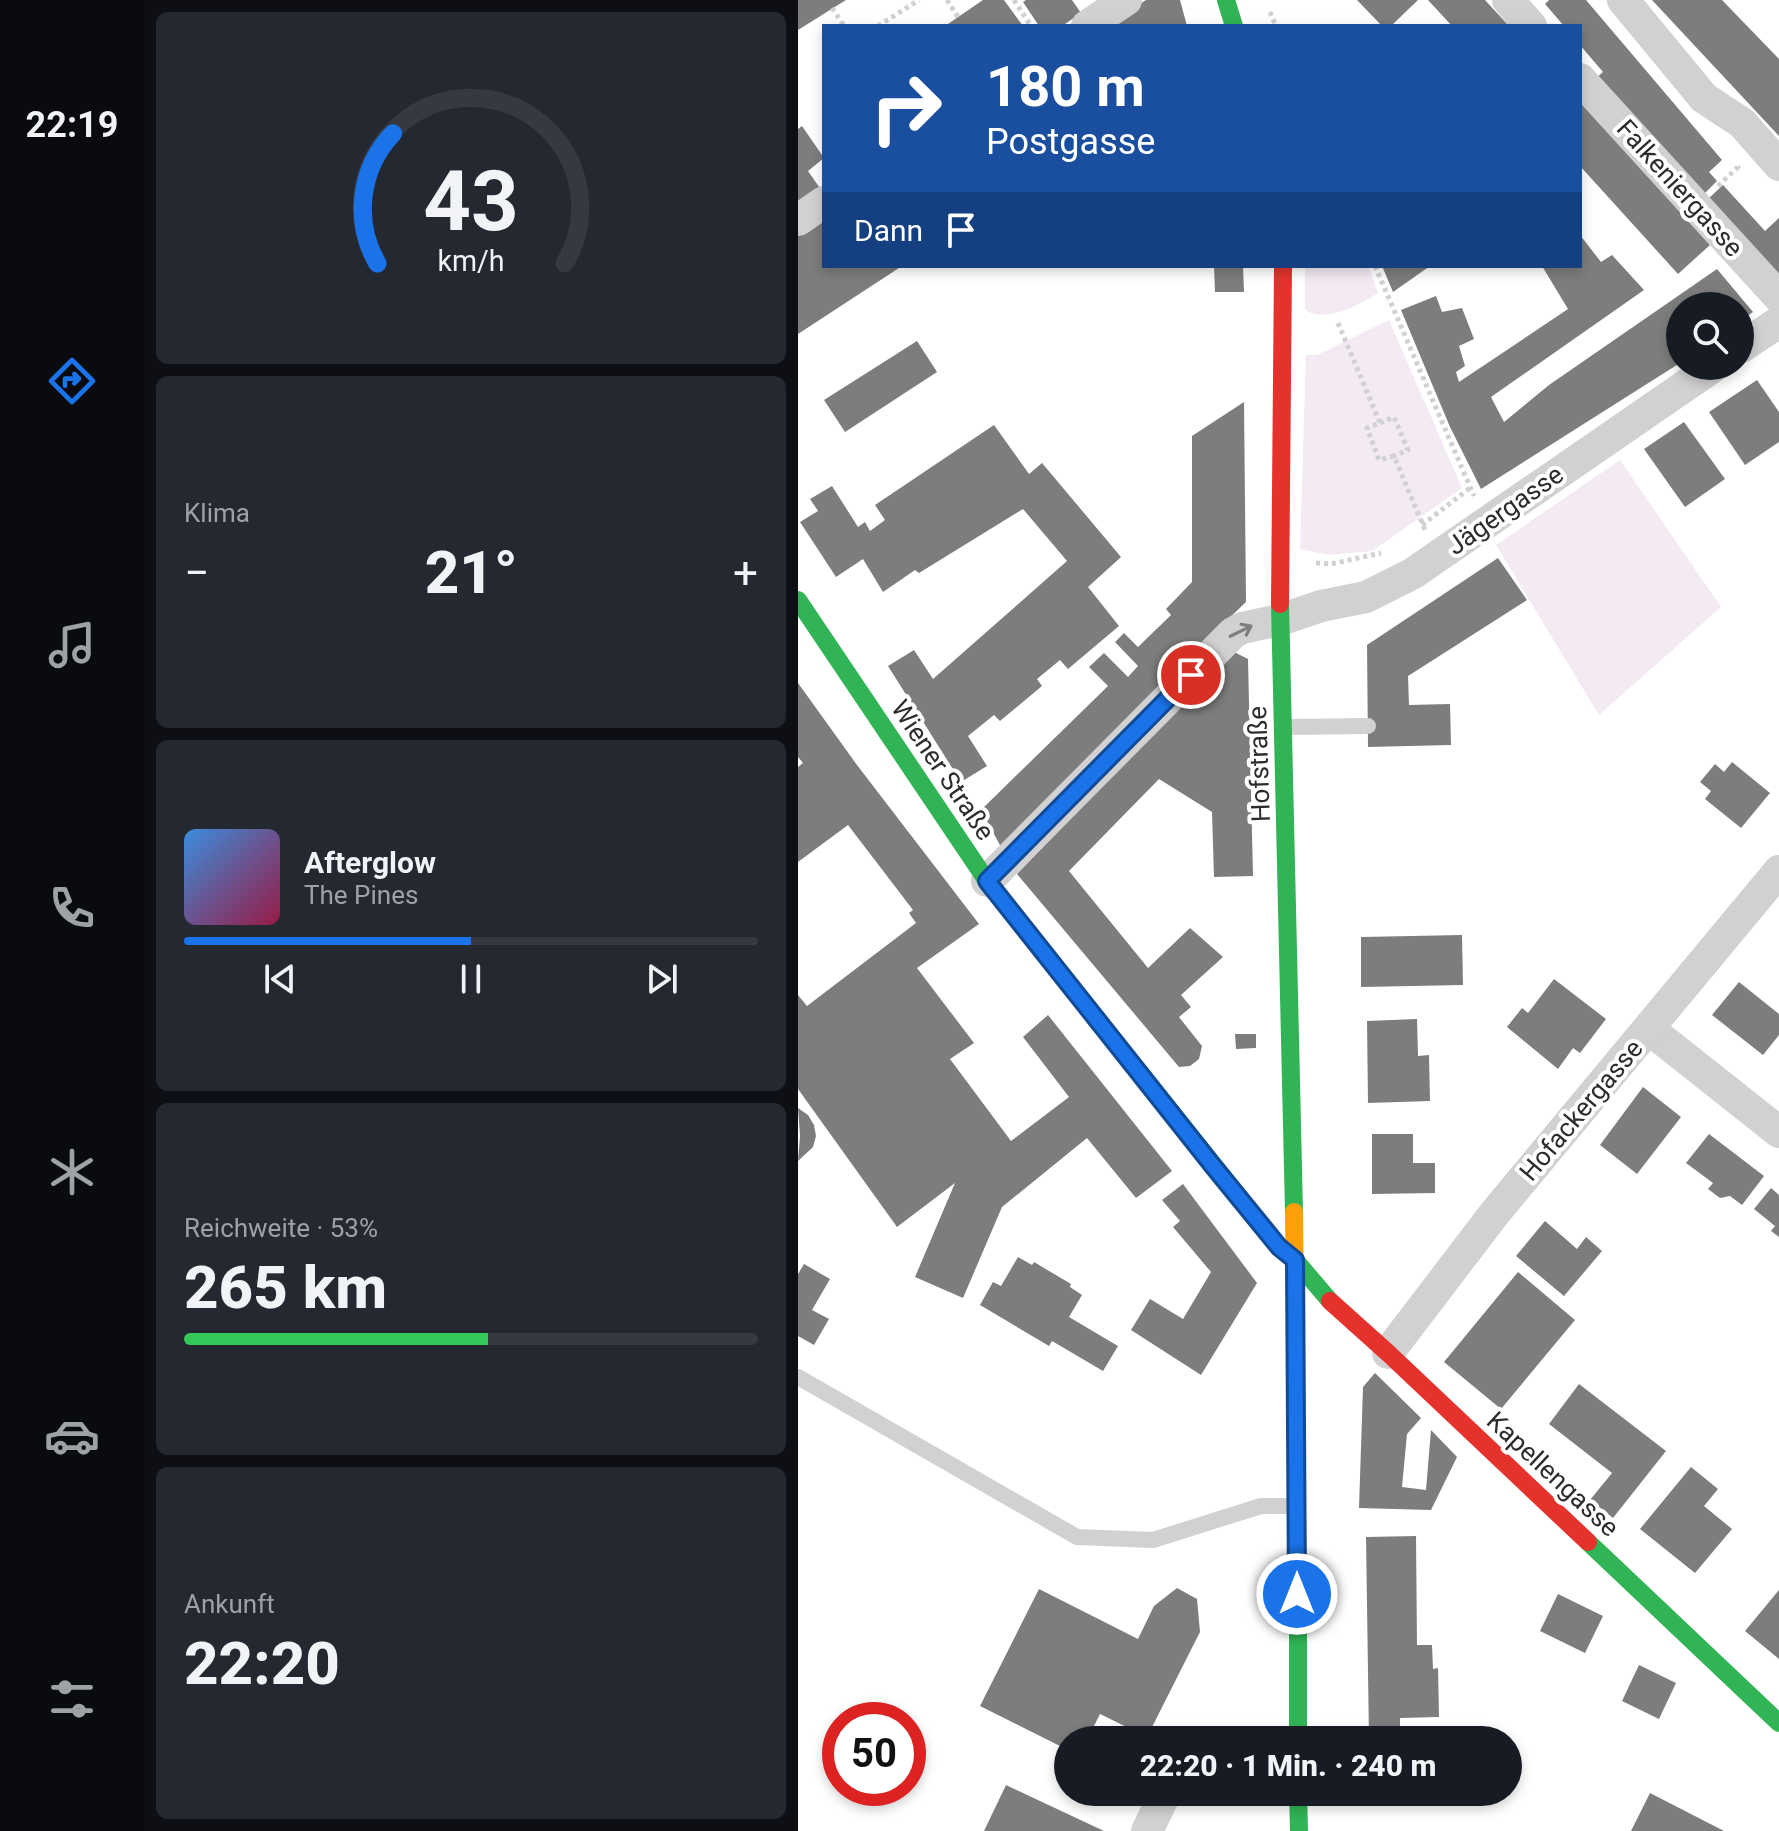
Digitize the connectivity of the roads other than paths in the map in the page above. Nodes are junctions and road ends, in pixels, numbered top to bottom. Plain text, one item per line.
1 (1126, 0) edge
2 (1226, 0) edge
3 (1508, 0) edge
4 (1623, 0) edge
5 (1090, 24) edge
6 (1233, 24) edge
7 (1529, 24) edge
8 (1582, 81) edge
9 (1779, 165) edge
10 (822, 203) edge
11 (798, 220) edge
12 (1283, 268) edge
13 (1779, 297) edge
14 (1779, 322) edge
15 (1754, 339) edge
16 (1694, 380) edge
17 (798, 600) edge
18 (1280, 620) junction
19 (1368, 726) dead end
20 (1285, 727) junction
21 (1779, 871) edge
22 (987, 881) junction
23 (1649, 1029) junction
24 (1779, 1132) edge
25 (1295, 1260) junction
26 (1388, 1353) junction
27 (798, 1377) edge
28 (1297, 1506) junction
29 (1779, 1723) edge
30 (1298, 1726) edge
31 (1159, 1806) edge
32 (1298, 1806) edge
33 (1147, 1831) edge
34 (1299, 1831) edge

1 - 5 street
2 - 6 main road
3 - 7 street
4 - 9 street
8 - 13 street, Falkeniergasse
10 - 11 street
12 - 18 main road, Hofstraße
14 - 15 street
16 - 18 street, Jägergasse
17 - 22 main road, Wiener Straße
18 - 20 main road, Hofstraße
22 -> 18 street, Jägergasse
19 - 20 lane
20 - 25 main road, Hofstraße
21 - 23 street, Hofackergasse
22 - 25 main road, Wiener Straße
23 - 24 street
23 - 26 street, Hofackergasse
25 - 26 main road, Kapellengasse
25 - 28 main road
26 - 29 main road, Kapellengasse
27 - 28 lane
28 - 30 main road
31 - 33 street
32 - 34 main road

